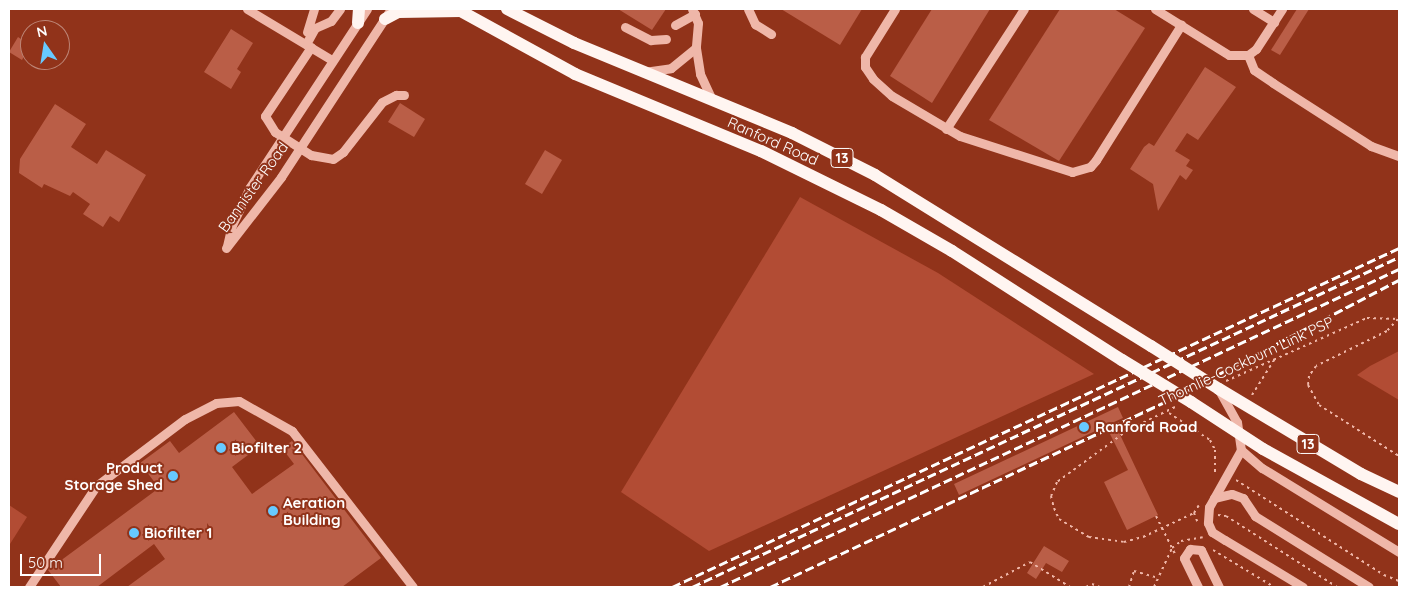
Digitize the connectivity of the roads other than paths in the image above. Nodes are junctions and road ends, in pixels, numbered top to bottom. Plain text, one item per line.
1 (247, 9) edge
2 (314, 9) edge
3 (320, 9) edge
4 (335, 9) edge
5 (340, 9) edge
6 (359, 9) edge
7 (367, 9) edge
8 (508, 9) edge
9 (748, 9) edge
10 (895, 9) edge
11 (1024, 9) edge
12 (1155, 9) edge
13 (1253, 9) edge
14 (1282, 9) edge
15 (459, 10) edge
16 (694, 11) edge
17 (388, 14) edge
18 (358, 22) junction
19 (1274, 22) junction
20 (316, 23) junction
21 (675, 25) dead end
22 (1180, 25) junction
23 (625, 27) dead end
24 (771, 34) dead end
25 (666, 39) dead end
26 (306, 44) junction
27 (696, 48) junction
28 (1248, 55) junction
29 (332, 60) junction
30 (642, 72) junction
31 (404, 95) dead end
32 (712, 100) junction
33 (946, 129) junction
34 (282, 136) junction
35 (299, 147) junction
36 (1399, 156) edge
37 (1218, 387) junction
38 (1241, 434) junction
39 (1241, 450) junction
40 (1399, 492) edge
41 (1214, 498) junction
42 (1399, 524) edge
43 (1399, 552) edge
44 (29, 587) edge
45 (413, 587) edge
46 (1198, 587) edge
47 (1219, 587) edge
48 (1303, 587) edge
49 (1369, 587) edge

1 - 26 street
2 - 20 street
3 - 20 street
4 - 20 street
5 - 20 street
6 - 18 main road
7 - 18 street, Bannister Road
8 - 30 main road, Ranford Road / 13
9 - 24 street
10 - 33 street
11 - 33 street
12 - 22 street
13 - 19 street
14 - 19 street
15 - 17 main road
15 - 38 main road, Ranford Road / 13, bridge
16 - 21 street
16 - 27 street
17 - 35 street, Bannister Road
18 - 29 street, Bannister Road
19 - 28 street
20 - 26 street
22 - 28 street
22 - 33 street
23 - 25 street
26 - 29 street
26 - 34 street
27 - 30 street
27 - 32 street
28 - 36 street
29 - 34 street, Bannister Road
30 - 32 main road, Ranford Road / 13
31 - 35 street
32 - 37 main road, Ranford Road / 13, bridge
34 - 35 street
34 - 35 street, Bannister Road
37 - 38 street
37 - 40 main road, Ranford Road / 13
38 - 39 street
38 - 42 main road, Ranford Road / 13
39 - 41 street
39 - 43 street
41 - 48 street
41 - 49 street
44 - 45 street
46 - 47 street

